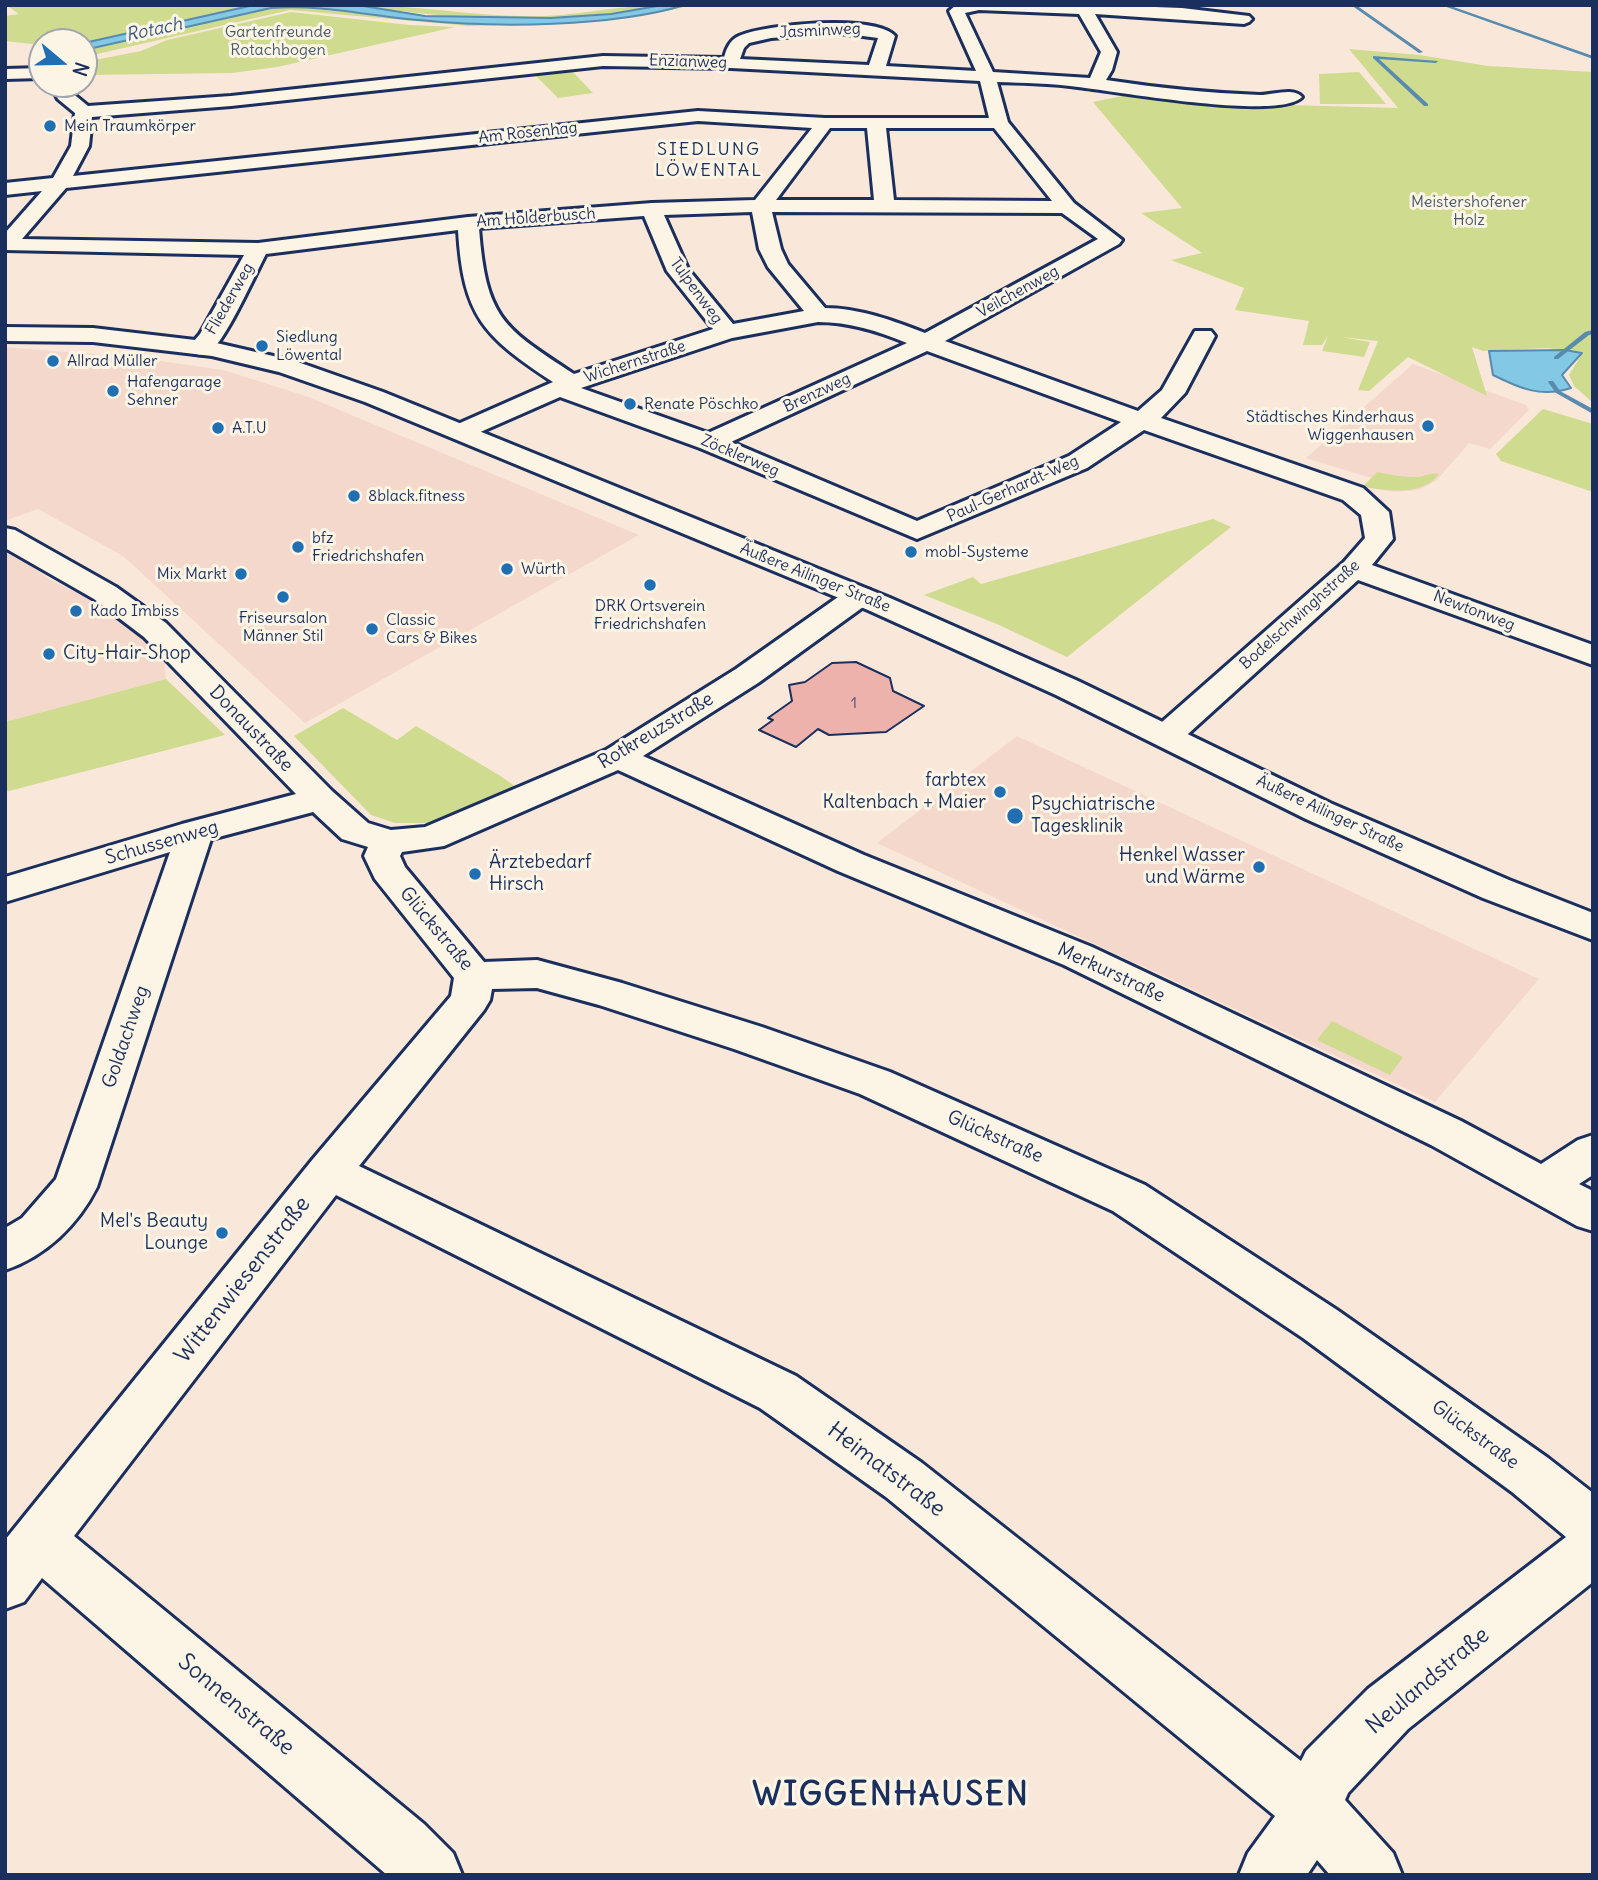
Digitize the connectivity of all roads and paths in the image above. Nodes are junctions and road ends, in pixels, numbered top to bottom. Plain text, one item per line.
1 (1084, 8) junction
2 (1244, 19) dead end
3 (731, 63) junction
4 (876, 70) junction
5 (28, 73) edge
6 (5, 74) edge
7 (987, 77) junction
8 (1095, 84) junction
9 (1293, 97) dead end
10 (68, 98) edge
11 (84, 112) junction
12 (825, 123) junction
13 (999, 123) junction
14 (876, 124) junction
15 (60, 184) junction
16 (5, 189) edge
17 (761, 206) junction
18 (885, 206) junction
19 (1067, 207) junction
20 (652, 209) junction
21 (468, 223) junction
22 (258, 249) junction
23 (818, 315) junction
24 (727, 332) junction
25 (5, 334) edge
26 (1203, 336) dead end
27 (925, 343) junction
28 (200, 348) junction
29 (566, 386) junction
30 (1141, 420) junction
31 (460, 432) junction
32 (709, 442) junction
33 (917, 531) joint
34 (5, 536) edge
35 (1354, 568) junction
36 (859, 596) junction
37 (1593, 656) edge
38 (1166, 736) junction
39 (618, 757) junction
40 (320, 799) junction
41 (195, 832) junction
42 (372, 837) junction
43 (5, 890) edge
44 (1593, 928) edge
45 (474, 976) junction
46 (1593, 1152) edge
47 (329, 1171) junction
48 (1544, 1185) junction
49 (1593, 1213) edge
50 (22, 1241) edge
51 (1593, 1526) edge
52 (1593, 1549) edge
53 (22, 1562) edge
54 (1312, 1808) junction
55 (431, 1875) edge
56 (1270, 1875) edge
57 (1371, 1875) edge

1 - 2 street
1 - 7 street
1 - 8 street
3 - 4 street, Enzianweg
3 - 4 street, Jasminweg
3 - 11 street, Enzianweg
4 - 7 street, Enzianweg
5 - 6 street
7 - 8 street, Enzianweg
7 - 13 street
8 - 9 street, Enzianweg
10 - 11 street
11 - 15 street
12 - 14 street, Am Rosenhag
12 - 15 street, Am Rosenhag
12 - 17 street
13 - 14 street, Am Rosenhag
13 - 19 street
14 - 18 street
15 - 16 street, Am Rosenhag
15 - 22 street, Am Holderbusch
17 - 18 street, Am Holderbusch
17 - 20 street, Am Holderbusch
17 - 23 street
18 - 19 street, Am Holderbusch
19 - 27 street, Veilchenweg
20 - 21 street, Am Holderbusch
20 - 24 street, Tulpenweg
21 - 22 street, Am Holderbusch
21 - 29 street, Zöcklerweg
22 - 28 street, Fliederweg
23 - 24 street, Wichernstraße
23 - 27 street, Bodelschwinghstraße
24 - 29 street, Wichernstraße
25 - 28 street, Äußere Ailinger Straße
26 - 30 street
27 - 30 street, Bodelschwinghstraße
27 - 32 street, Brenzweg
28 - 31 street, Äußere Ailinger Straße
29 - 31 street, Wichernstraße
29 - 32 street, Zöcklerweg
30 - 33 street, Paul-Gerhardt-Weg
30 - 35 street, Bodelschwinghstraße
31 - 36 street, Äußere Ailinger Straße
32 - 33 street, Zöcklerweg
34 - 40 street, Donaustraße
35 - 37 street, Newtonweg
35 - 38 street, Bodelschwinghstraße
36 - 38 street, Äußere Ailinger Straße
36 - 39 street, Rotkreuzstraße
38 - 44 street, Äußere Ailinger Straße
39 - 42 street, Rotkreuzstraße
39 - 48 street, Merkurstraße
40 - 41 street, Schussenweg
40 - 42 street, Donaustraße
41 - 43 street, Schussenweg
41 - 50 street, Goldachweg
42 - 45 street, Glückstraße
45 - 47 street, Wittenwiesenstraße
45 - 51 street, Glückstraße
46 - 48 street
47 - 53 street, Wittenwiesenstraße
47 - 54 street, Heimatstraße
48 - 49 street, Merkurstraße
52 - 54 street, Neulandstraße
53 - 55 street, Sonnenstraße
54 - 56 street, Neulandstraße
54 - 57 street, Heimatstraße

